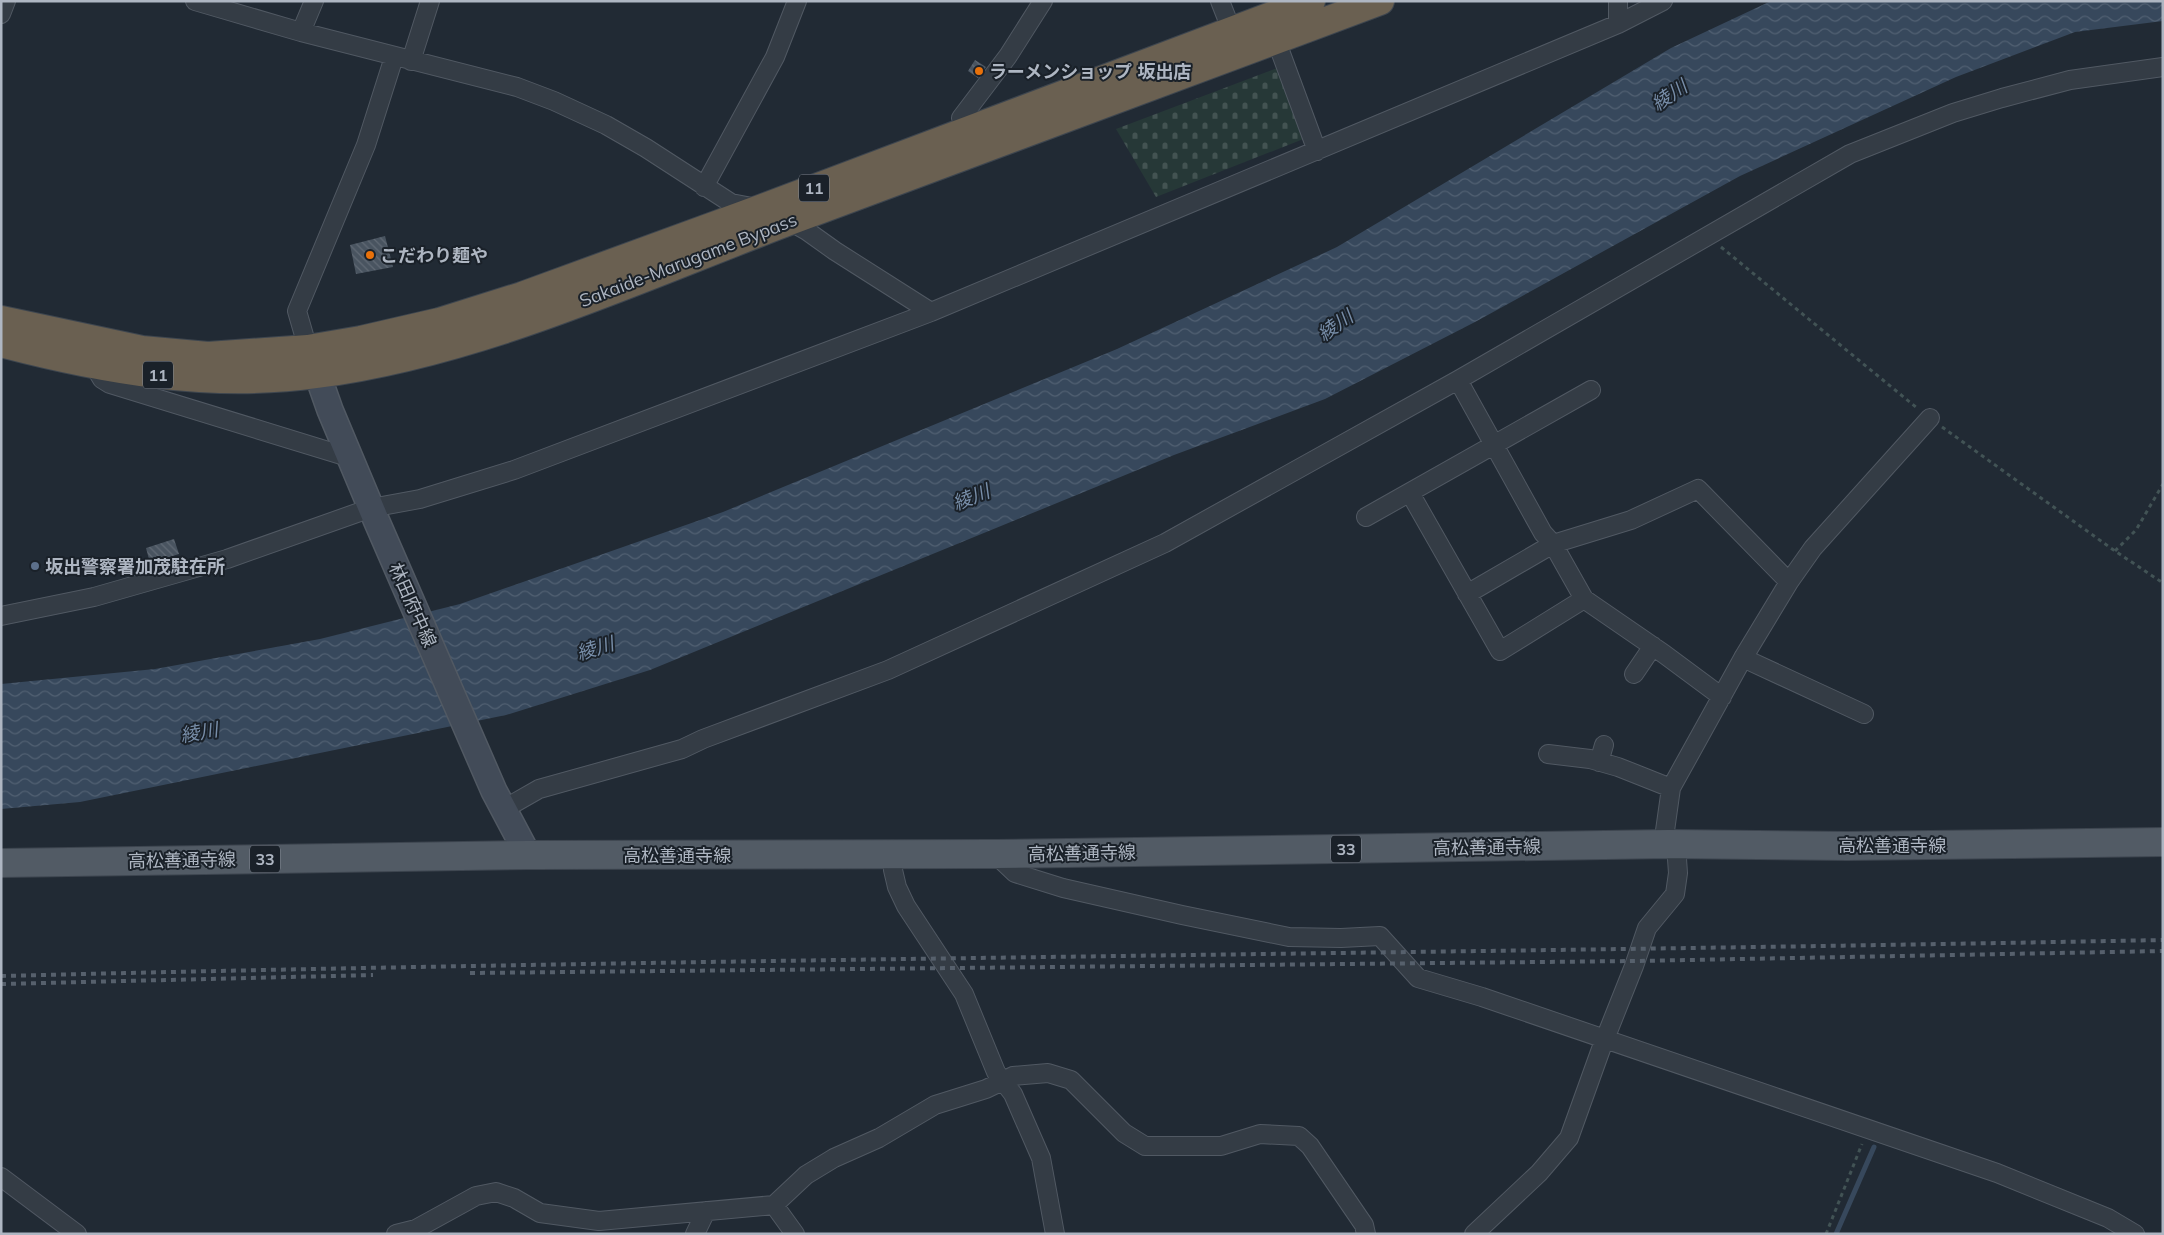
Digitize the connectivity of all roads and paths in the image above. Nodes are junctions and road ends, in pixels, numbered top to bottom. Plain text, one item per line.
1 (6, 1) edge
2 (195, 1) edge
3 (314, 1) edge
4 (430, 1) edge
5 (796, 1) edge
6 (1043, 1) edge
7 (1220, 1) edge
8 (1311, 1) edge
9 (1380, 1) edge
10 (1618, 1) edge
11 (1663, 1) edge
12 (1, 14) edge
13 (1618, 24) junction
14 (302, 32) junction
15 (1276, 40) junction
16 (1236, 42) junction
17 (402, 59) junction
18 (2163, 67) edge
19 (961, 118) dead end
20 (1317, 152) junction
21 (704, 187) junction
22 (760, 209) junction
23 (790, 221) junction
24 (1709, 237) junction
25 (931, 312) junction
26 (1, 320) edge
27 (1, 343) edge
28 (313, 362) junction
29 (93, 364) junction
30 (1458, 380) junction
31 (1591, 390) dead end
32 (1930, 418) junction
33 (1494, 444) junction
34 (351, 458) junction
35 (2163, 484) edge
36 (1410, 493) junction
37 (374, 515) junction
38 (1366, 517) dead end
39 (1553, 544) junction
40 (2115, 551) junction
41 (1790, 582) junction
42 (2163, 583) edge
43 (1468, 594) junction
44 (1584, 599) junction
45 (1, 616) edge
46 (1653, 646) junction
47 (1743, 658) junction
48 (1634, 674) dead end
49 (1722, 697) junction
50 (1864, 714) dead end
51 (1548, 754) dead end
52 (1671, 788) junction
53 (499, 800) junction
54 (2163, 842) edge
55 (1670, 845) junction
56 (995, 854) junction
57 (528, 855) junction
58 (894, 855) junction
59 (1, 863) edge
60 (1605, 1040) junction
61 (1002, 1080) junction
62 (1868, 1129) junction
63 (1, 1177) edge
64 (774, 1205) junction
65 (706, 1211) junction
66 (77, 1234) edge
67 (397, 1234) edge
68 (695, 1234) edge
69 (794, 1234) edge
70 (1055, 1234) edge
71 (1366, 1234) edge
72 (1474, 1234) edge
73 (1826, 1234) edge
74 (2135, 1234) edge

1 - 12 street
2 - 14 street
3 - 14 street
4 - 17 street
5 - 21 street
6 - 19 street
7 - 16 street
8 - 16 highway, Sakaide-Marugame Bypass / 11
9 - 15 highway, Sakaide-Marugame Bypass / 11
10 - 13 street
11 - 13 street
13 - 20 street
14 - 17 street
15 - 16 highway, Sakaide-Marugame Bypass / 11
15 - 20 street
16 - 22 highway, Sakaide-Marugame Bypass / 11
16 - 23 highway, Sakaide-Marugame Bypass / 11
17 - 21 street
17 - 28 street
18 - 24 street
20 - 25 street
21 - 22 street
22 - 23 street
22 - 28 highway, Sakaide-Marugame Bypass / 11
23 - 25 street
23 - 28 highway, Sakaide-Marugame Bypass / 11
24 - 30 street
24 - 32 path
25 - 37 street
26 - 28 highway, Sakaide-Marugame Bypass / 11
27 - 29 highway, Sakaide-Marugame Bypass / 11
28 - 29 highway, Sakaide-Marugame Bypass / 11
28 - 34 main road, 林田府中線
29 - 34 street
30 - 33 street
30 - 53 street
31 - 33 street
32 - 40 path
32 - 41 street
33 - 36 street
33 - 39 street
34 - 37 main road, 林田府中線
35 - 40 path
36 - 38 street
36 - 43 street
37 - 45 street
37 - 53 main road, 林田府中線
39 - 41 street
39 - 43 street
39 - 44 street
40 - 42 path
41 - 47 street
43 - 44 street
44 - 46 street
46 - 48 street
46 - 49 street
47 - 49 street
47 - 50 street
49 - 52 street
51 - 52 street
52 - 55 street
53 - 57 main road, 林田府中線
54 - 55 main road, 高松善通寺線 / 33
55 - 56 main road, 高松善通寺線 / 33
55 - 60 street
56 - 58 main road, 高松善通寺線 / 33
56 - 60 street
57 - 58 main road, 高松善通寺線 / 33
57 - 59 main road, 高松善通寺線 / 33
58 - 61 street
60 - 62 street
60 - 72 street
61 - 64 street
61 - 70 street
61 - 71 street
62 - 73 path
62 - 74 street
63 - 66 street
64 - 65 street
64 - 69 street
65 - 67 street
65 - 68 street

